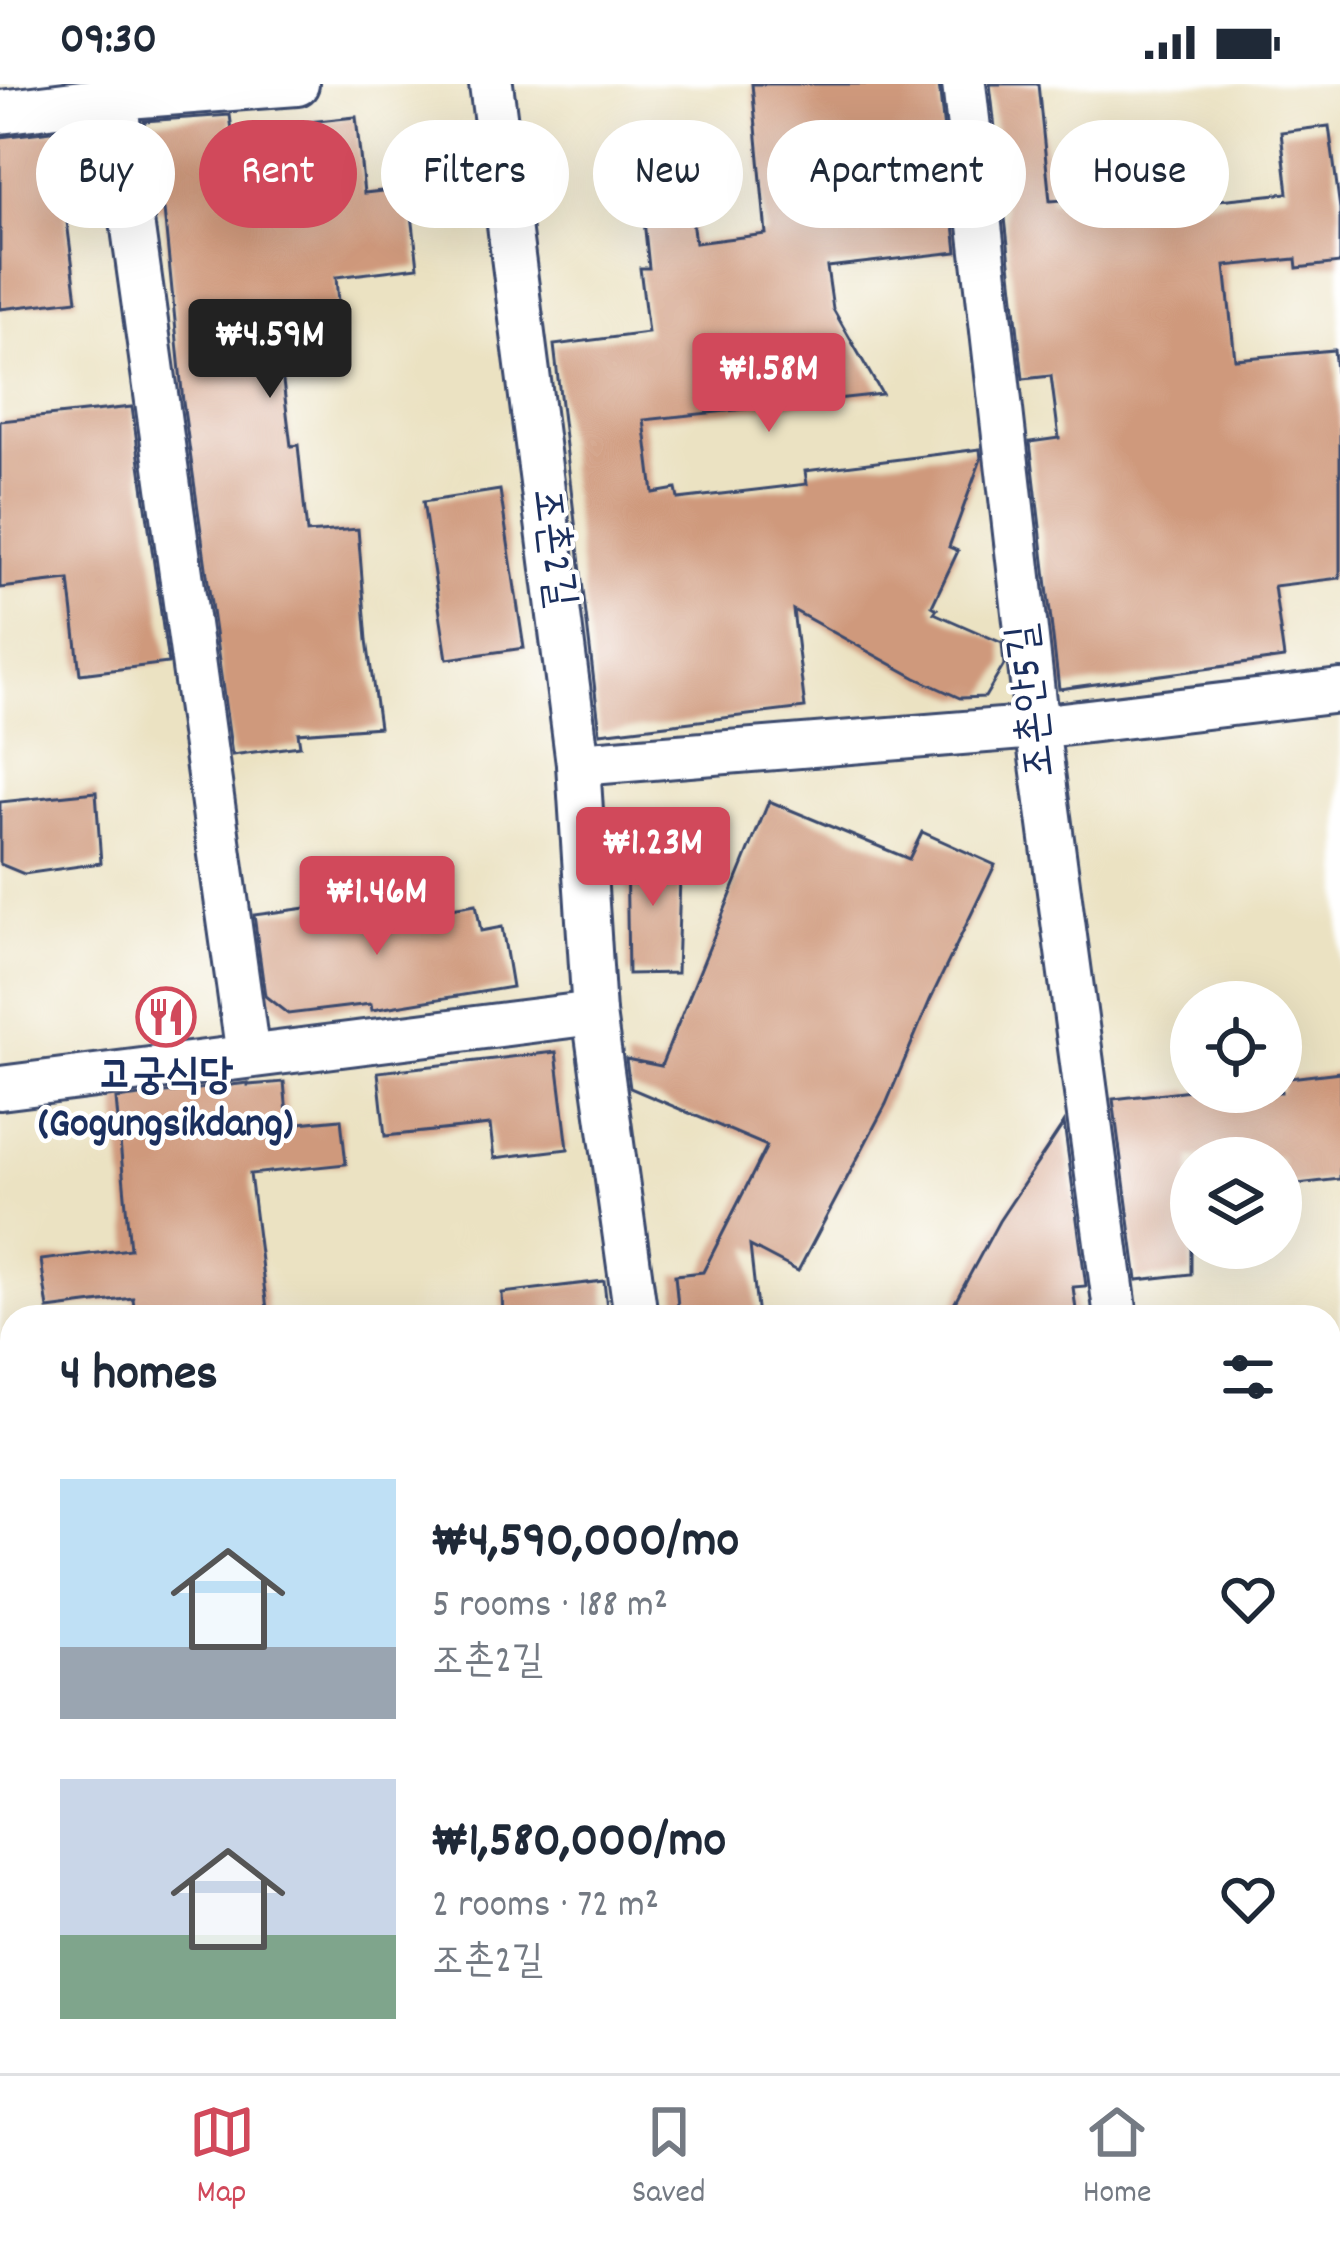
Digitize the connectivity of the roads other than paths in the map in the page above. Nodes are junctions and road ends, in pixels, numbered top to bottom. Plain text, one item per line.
1 (297, 84) edge
2 (491, 84) edge
3 (964, 84) edge
4 (114, 91) edge
5 (0, 112) edge
6 (1340, 691) edge
7 (1036, 727) junction
8 (578, 764) junction
9 (594, 1013) junction
10 (248, 1056) junction
11 (0, 1088) edge
12 (634, 1305) edge
13 (1114, 1305) edge

1 - 4 street
2 - 8 street, 조촌2길
3 - 7 street, 조촌안5길
4 - 5 street
4 - 10 street
6 - 7 street
7 - 8 street
7 - 13 street, 조촌안5길
8 - 9 street, 조촌2길
9 - 10 street
9 - 12 street, 조촌2길
10 - 11 street

